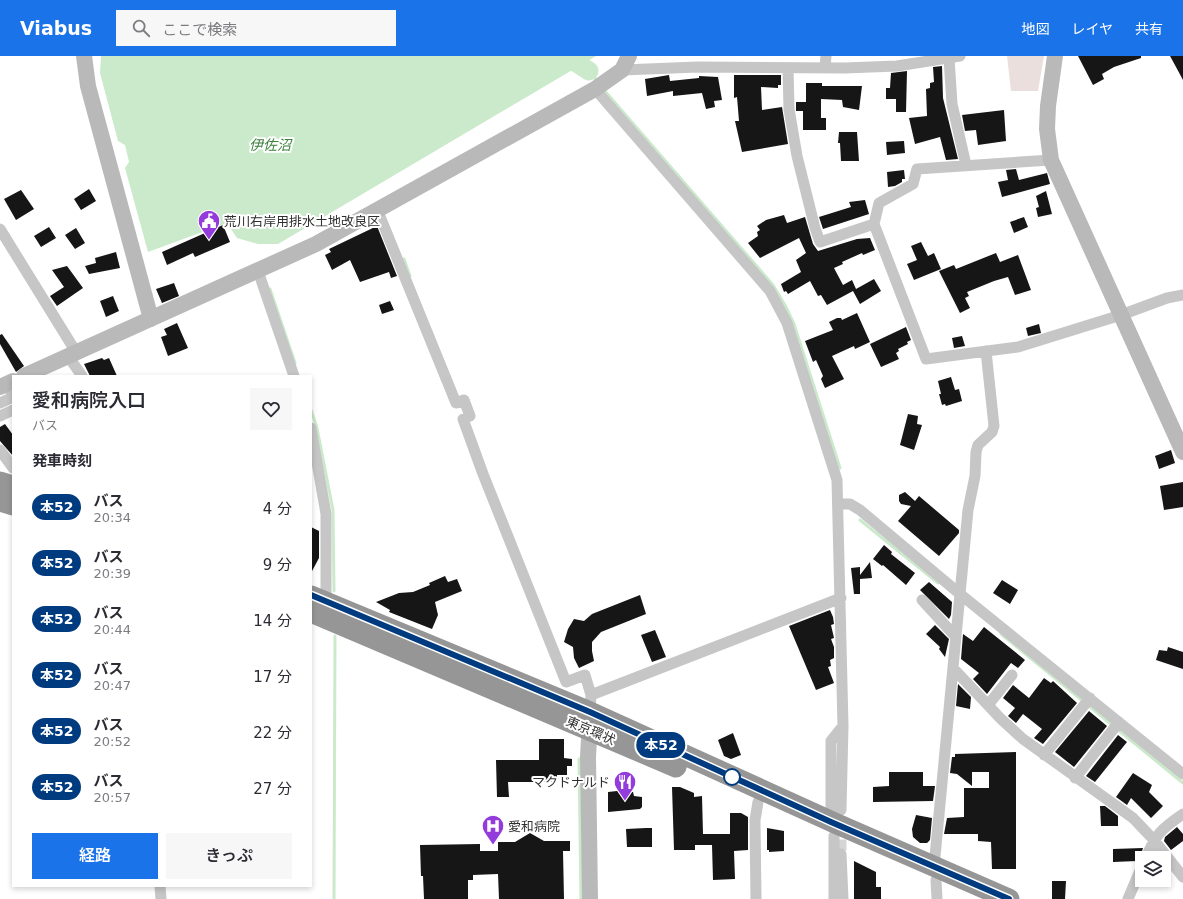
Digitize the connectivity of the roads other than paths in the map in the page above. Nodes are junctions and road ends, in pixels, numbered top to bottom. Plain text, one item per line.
1 (84, 56) edge
2 (629, 56) edge
3 (826, 56) edge
4 (1055, 56) edge
5 (955, 57) edge
6 (788, 68) junction
7 (825, 68) junction
8 (622, 70) junction
9 (595, 89) junction
10 (1051, 160) junction
11 (966, 165) junction
12 (377, 209) junction
13 (874, 224) junction
14 (0, 229) edge
15 (258, 271) junction
16 (1183, 295) edge
17 (1121, 315) junction
18 (151, 319) junction
19 (986, 351) junction
20 (72, 354) junction
21 (26, 375) edge
22 (82, 375) edge
23 (294, 375) edge
24 (12, 395) edge
25 (0, 403) edge
26 (12, 410) edge
27 (0, 416) edge
28 (312, 434) edge
29 (0, 450) edge
30 (1183, 452) edge
31 (12, 467) edge
32 (0, 482) edge
33 (12, 486) edge
34 (0, 501) edge
35 (12, 504) edge
36 (839, 504) junction
37 (960, 594) junction
38 (840, 598) junction
39 (922, 600) dead end
40 (316, 603) edge
41 (956, 637) junction
42 (953, 668) junction
43 (1012, 675) dead end
44 (1087, 702) junction
45 (988, 705) junction
46 (590, 712) junction
47 (1116, 726) junction
48 (1044, 755) junction
49 (1183, 774) edge
50 (1075, 778) junction
51 (758, 802) junction
52 (1183, 814) edge
53 (837, 830) junction
54 (1154, 839) junction
55 (1149, 851) edge
56 (1183, 877) edge
57 (936, 882) edge
58 (1135, 882) edge
59 (160, 887) edge
60 (161, 899) edge
61 (590, 899) edge
62 (756, 899) edge
63 (834, 899) edge
64 (843, 899) edge
65 (979, 899) edge
66 (1009, 899) edge
67 (1128, 899) edge

1 - 18 street
2 - 8 street
3 - 7 street
4 - 10 street
5 - 7 street
5 - 11 street
6 - 7 street
6 - 8 street
6 - 13 street
8 - 9 street
9 - 12 street
9 - 36 street
10 - 11 street
10 - 17 street
11 - 13 street
12 - 15 street
12 - 46 street
13 - 19 street
14 - 20 street
15 - 18 street
15 - 23 street
16 - 17 street
17 - 19 street
17 - 30 street
18 - 20 street
19 - 37 street
20 - 21 street
20 - 22 street
24 - 25 street
26 - 27 street
28 - 40 street
29 - 31 street
32 - 33 highway
34 - 35 highway
36 - 37 street
36 - 38 street
37 - 41 street
37 - 44 street
38 - 46 street
38 - 53 street
39 - 41 street
40 - 46 highway, 東京環状
41 - 42 street
42 - 45 street
42 - 57 street
43 - 45 street
44 - 47 street
44 - 48 street
45 - 48 street
46 - 51 highway, 東京環状
46 - 53 highway, 東京環状
46 - 61 street
47 - 49 street
47 - 50 street
48 - 50 street
50 - 54 street
51 - 53 highway, 東京環状
51 - 62 street
52 - 54 street
53 - 57 highway, 東京環状
53 - 63 street
53 - 64 street
54 - 55 street
54 - 56 street
57 - 65 highway, 東京環状
57 - 66 highway, 東京環状
58 - 67 street
59 - 60 street

